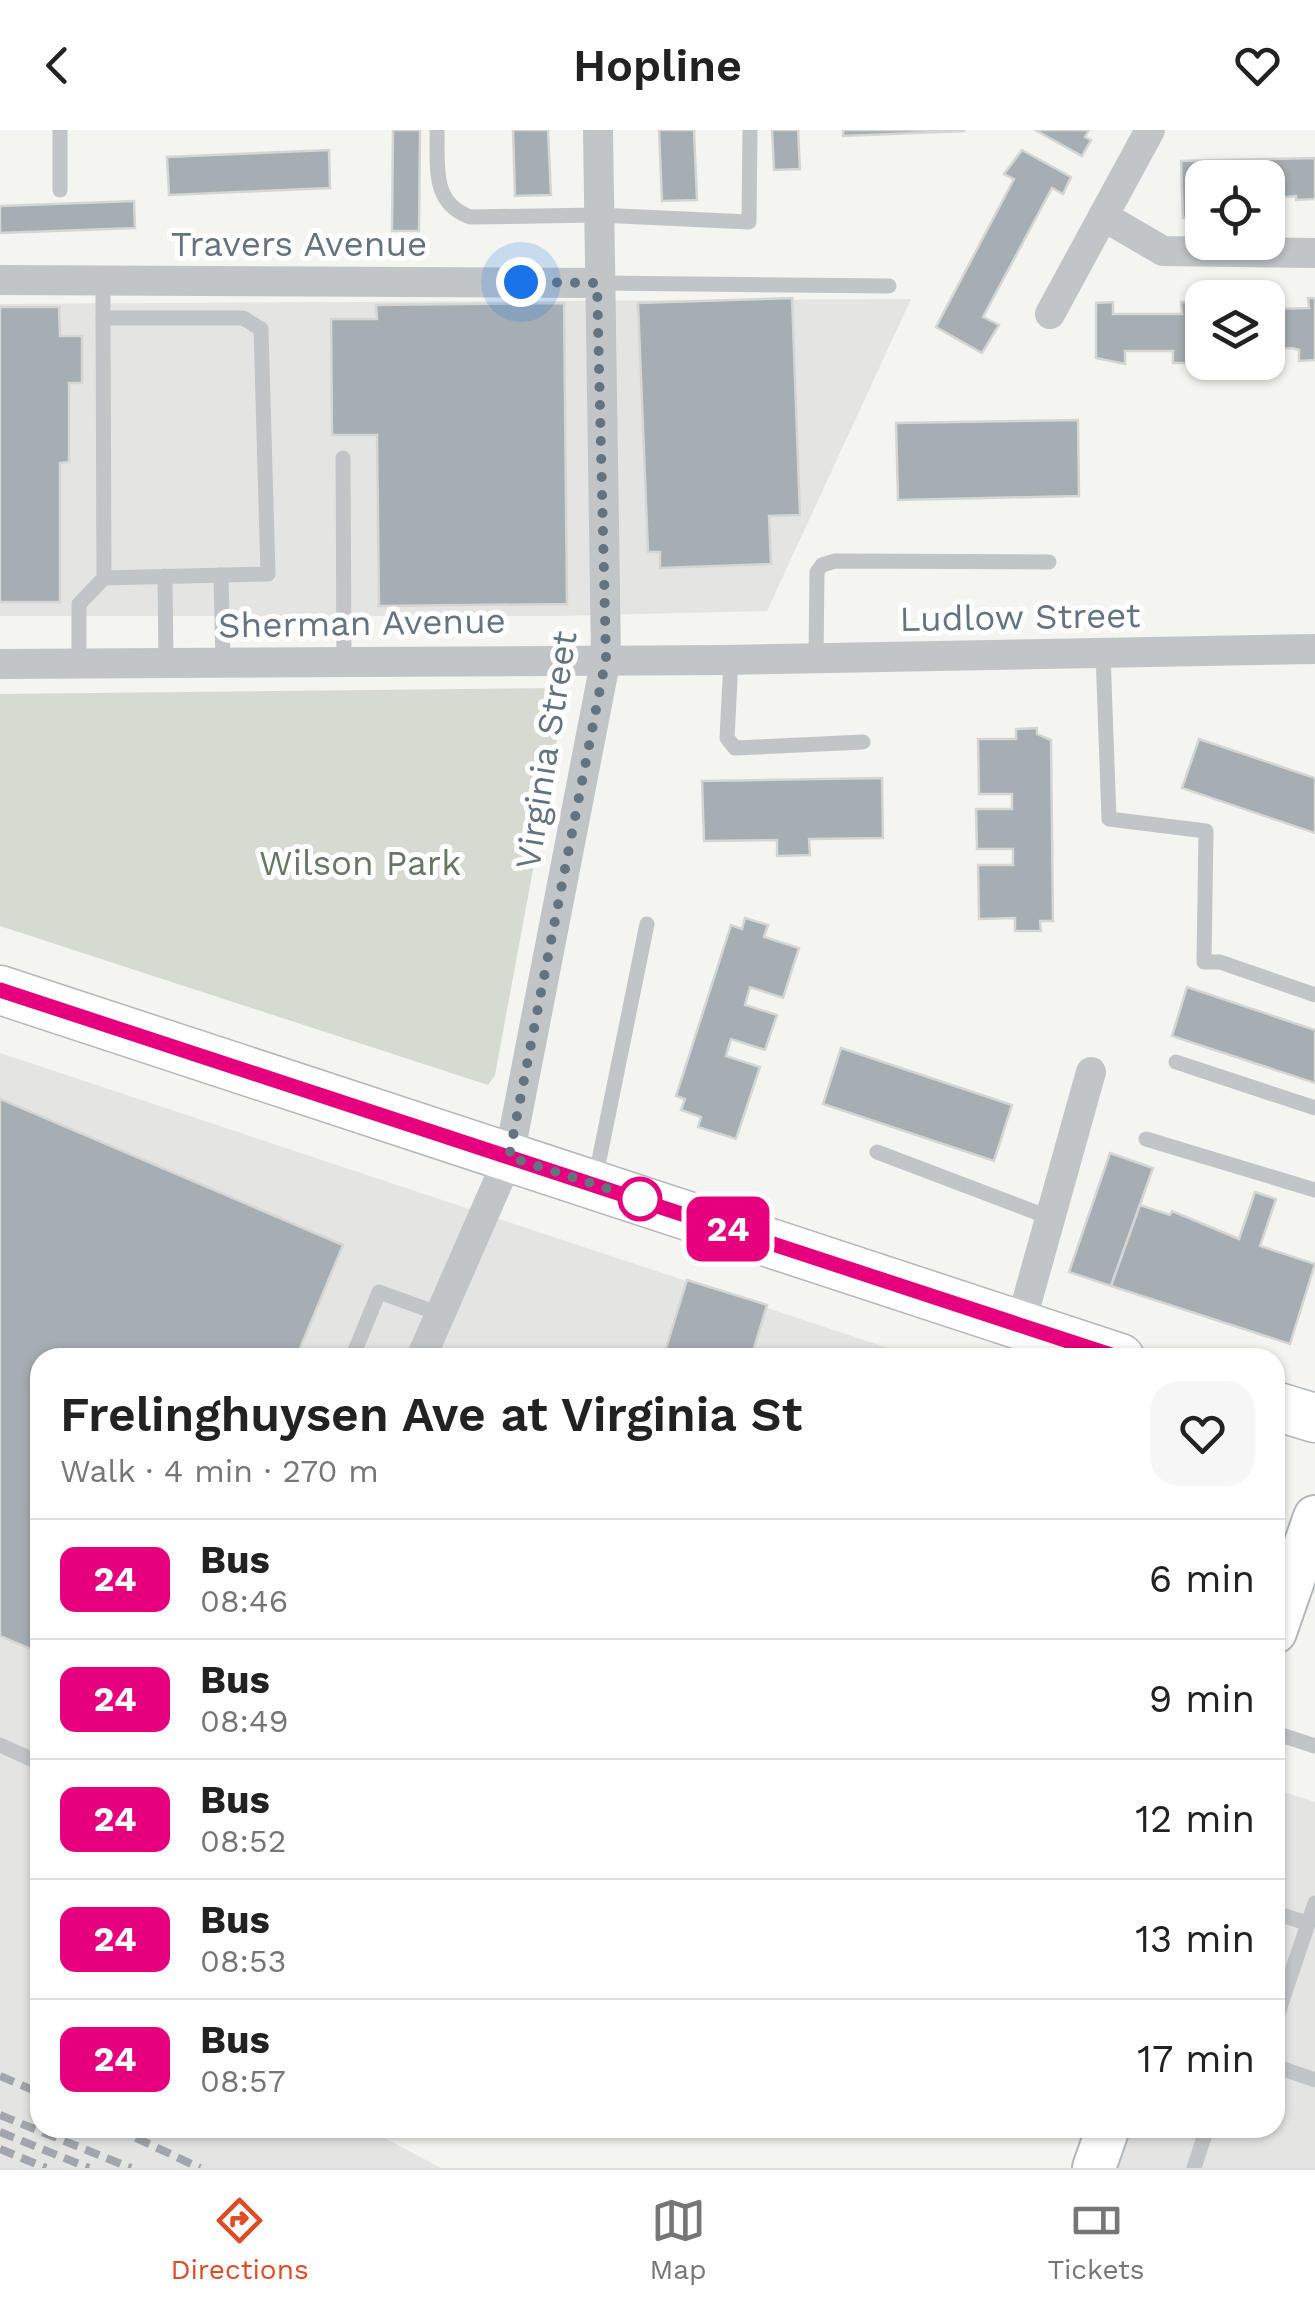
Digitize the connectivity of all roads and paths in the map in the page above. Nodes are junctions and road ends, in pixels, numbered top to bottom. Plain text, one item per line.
1 (60, 130) edge
2 (437, 130) edge
3 (598, 130) edge
4 (750, 130) edge
5 (1150, 130) edge
6 (60, 190) dead end
7 (598, 215) junction
8 (1103, 216) junction
9 (1315, 253) edge
10 (0, 280) edge
11 (103, 281) junction
12 (597, 283) junction
13 (889, 286) dead end
14 (1050, 314) dead end
15 (103, 318) junction
16 (343, 458) dead end
17 (1049, 562) dead end
18 (221, 575) junction
19 (165, 576) junction
20 (104, 578) junction
21 (1315, 649) edge
22 (1102, 653) junction
23 (606, 658) junction
24 (816, 658) junction
25 (728, 660) junction
26 (223, 662) junction
27 (344, 662) junction
28 (166, 663) junction
29 (0, 664) edge
30 (79, 664) junction
31 (863, 742) dead end
32 (647, 924) dead end
33 (0, 990) edge
34 (1315, 995) edge
35 (1176, 1062) dead end
36 (1091, 1072) dead end
37 (1315, 1108) edge
38 (1146, 1139) dead end
39 (877, 1152) dead end
40 (509, 1157) junction
41 (594, 1184) junction
42 (1315, 1190) edge
43 (1048, 1218) junction
44 (440, 1314) junction
45 (1020, 1326) junction
46 (356, 1348) edge
47 (425, 1348) edge
48 (1089, 1348) edge
49 (1285, 1409) edge
50 (1315, 1418) edge
51 (1315, 1518) edge
52 (1285, 1604) edge
53 (1285, 1736) edge
54 (0, 1746) edge
55 (1315, 1746) edge
56 (30, 1759) edge
57 (1315, 1903) edge
58 (1285, 1916) edge
59 (1308, 1923) junction
60 (1285, 1991) edge
61 (1285, 2070) edge
62 (1315, 2080) edge
63 (1104, 2138) edge
64 (1204, 2138) edge
65 (1094, 2168) edge
66 (1194, 2168) edge

1 - 6 lane
2 - 7 lane
3 - 7 street, Virginia Street
4 - 7 lane
5 - 8 street
7 - 12 street, Virginia Street
8 - 9 street
8 - 14 street
10 - 11 street, Travers Avenue
11 - 12 street, Travers Avenue
11 - 15 lane
12 - 13 lane
12 - 23 street, Virginia Street
15 - 18 lane
15 - 20 lane
16 - 27 lane
17 - 24 lane
18 - 19 lane
18 - 26 lane
19 - 20 lane
19 - 28 lane
20 - 30 lane
21 - 22 street, Ludlow Street
22 - 24 street, Ludlow Street
22 - 34 lane
23 - 25 street, Sherman Avenue
23 - 27 street, Sherman Avenue
23 - 40 street, Virginia Street
24 - 25 street, Ludlow Street
25 - 31 lane
26 - 27 street, Sherman Avenue
26 - 28 street, Sherman Avenue
28 - 30 street, Sherman Avenue
29 - 30 street, Sherman Avenue
32 - 41 lane
33 - 40 main road
35 - 37 lane
36 - 43 street
38 - 42 lane
39 - 43 lane
40 - 41 main road
40 - 44 street, Virginia Street
41 - 45 main road
43 - 45 street
44 - 46 lane
44 - 47 street, Virginia Street
45 - 48 main road
49 - 50 main road
51 - 52 main road
53 - 55 lane
54 - 56 lane
57 - 59 lane
58 - 59 lane
59 - 60 lane
61 - 62 lane
63 - 65 main road
64 - 66 lane

